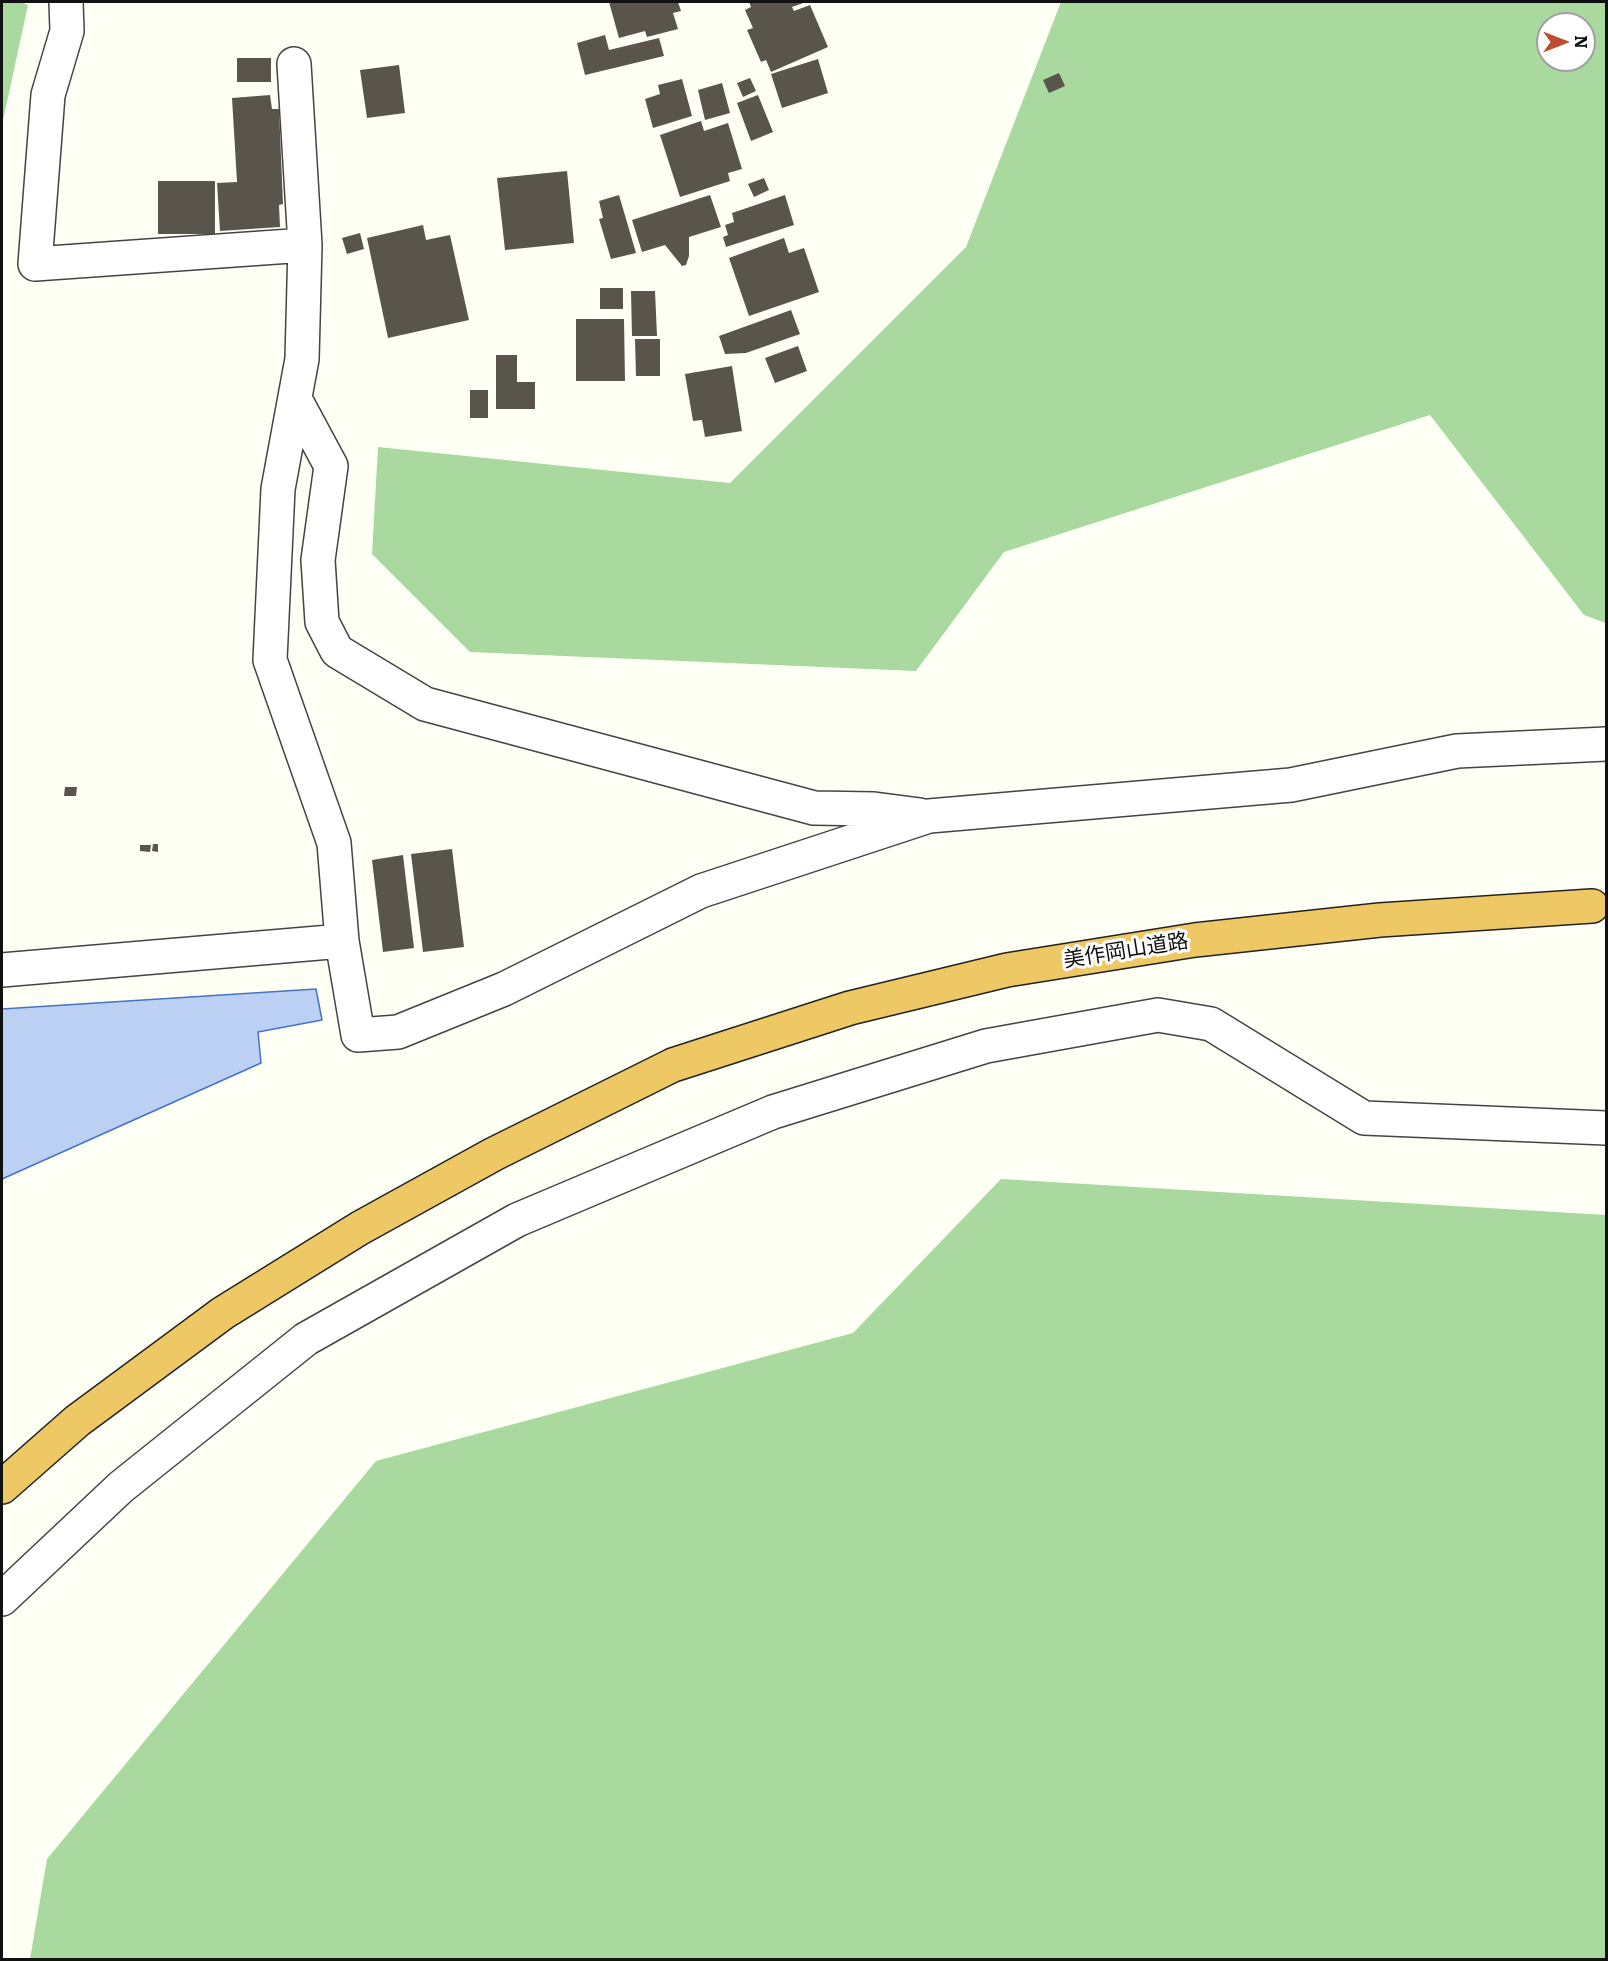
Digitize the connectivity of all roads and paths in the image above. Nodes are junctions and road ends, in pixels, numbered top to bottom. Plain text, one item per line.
1 (66, 2) edge
2 (294, 64) dead end
3 (305, 245) junction
4 (295, 399) junction
5 (1606, 744) edge
6 (929, 816) junction
7 (1592, 906) dead end
8 (342, 941) junction
9 (2, 970) edge
10 (1606, 1128) edge
11 (2, 1487) edge
12 (2, 1599) edge

1 - 3 street
2 - 3 street
3 - 4 street
4 - 6 street
4 - 8 street
5 - 6 street
6 - 8 street
7 - 11 highway, 美作岡山道路
8 - 9 street
10 - 12 street

